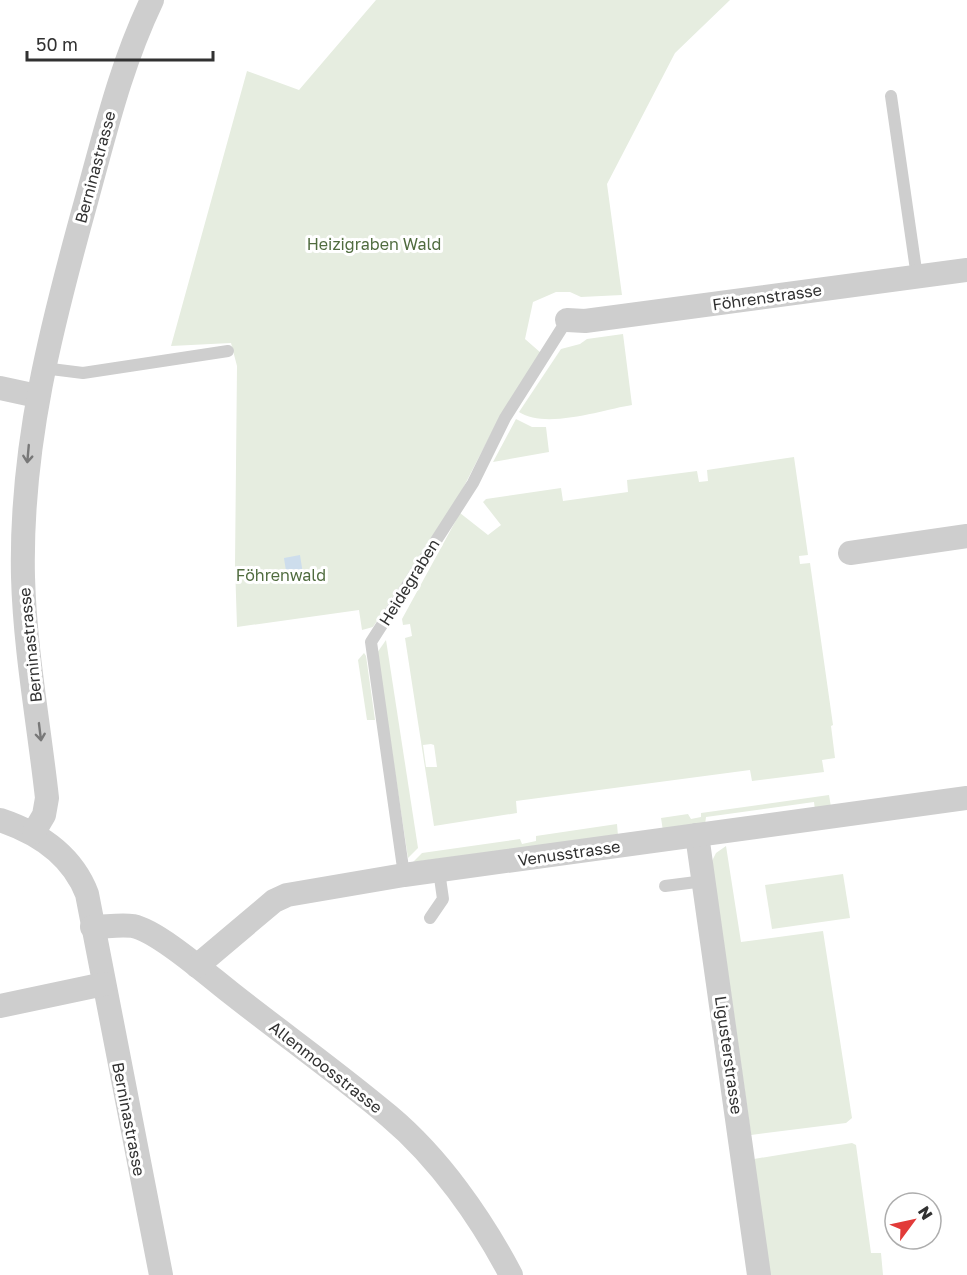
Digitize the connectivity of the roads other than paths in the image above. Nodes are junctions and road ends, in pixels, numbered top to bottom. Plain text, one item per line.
1 (152, 0) edge
2 (891, 96) dead end
3 (967, 270) edge
4 (917, 277) junction
5 (567, 320) joint
6 (228, 351) dead end
7 (43, 368) junction
8 (0, 388) edge
9 (37, 396) junction
10 (967, 536) edge
11 (850, 553) dead end
12 (967, 798) edge
13 (0, 820) edge
14 (34, 832) junction
15 (697, 835) junction
16 (439, 871) junction
17 (404, 876) junction
18 (704, 881) junction
19 (665, 886) dead end
20 (430, 918) dead end
21 (92, 927) junction
22 (197, 966) junction
23 (104, 984) junction
24 (0, 1006) edge
25 (161, 1275) edge
26 (511, 1275) edge
27 (759, 1275) edge

1 - 7 street, Berninastrasse
2 - 4 lane
3 - 4 street, Föhrenstrasse
4 - 5 street, Föhrenstrasse
5 - 17 lane, Heidegraben
6 - 7 lane
7 - 9 street, Berninastrasse
8 - 9 street
9 -> 14 street, Berninastrasse
10 - 11 street
12 - 15 street, Venusstrasse
13 - 14 street
14 - 21 street, Berninastrasse
15 - 16 street, Venusstrasse
15 - 18 street, Ligusterstrasse
16 - 17 street, Venusstrasse
16 - 20 lane
17 - 22 street, Venusstrasse
18 - 19 lane
18 - 27 street, Ligusterstrasse
21 - 22 street, Allenmoosstrasse
21 - 23 street, Berninastrasse
22 - 26 street, Allenmoosstrasse
23 - 24 street
23 - 25 street, Berninastrasse

